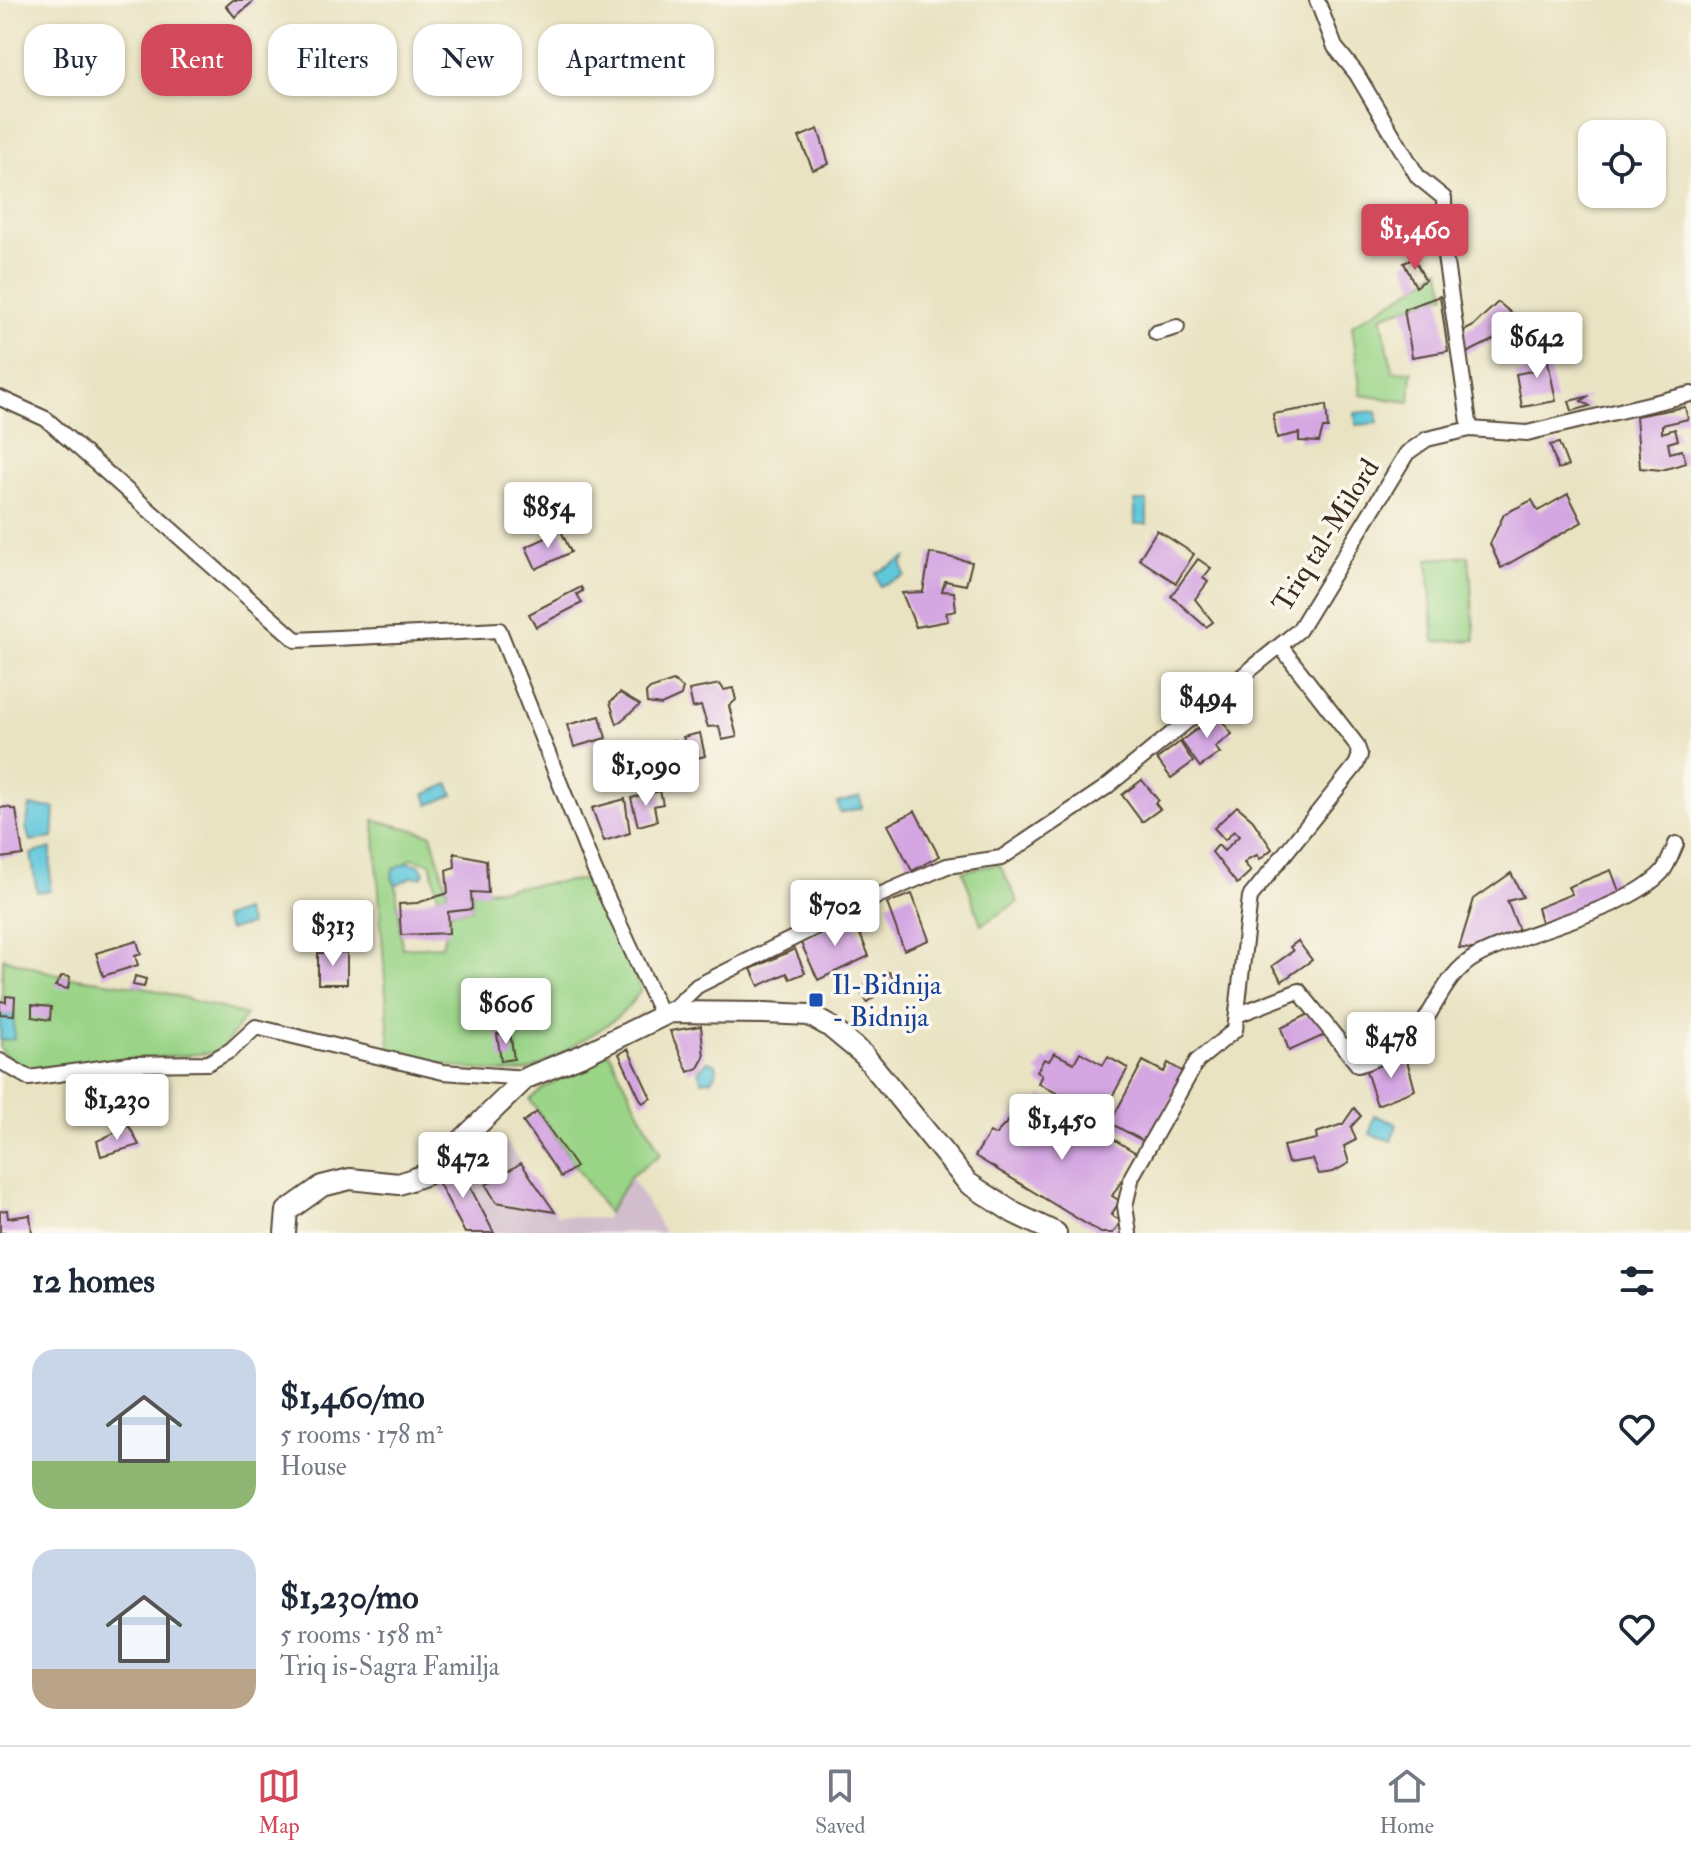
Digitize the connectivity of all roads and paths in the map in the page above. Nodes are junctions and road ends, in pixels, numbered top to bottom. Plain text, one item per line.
1 (1317, 0) edge
2 (1177, 327) dead end
3 (1156, 333) dead end
4 (1691, 394) edge
5 (0, 398) edge
6 (1470, 429) junction
7 (1281, 647) junction
8 (1676, 844) dead end
9 (666, 1014) junction
10 (1237, 1015) junction
11 (0, 1061) edge
12 (526, 1078) junction
13 (285, 1233) edge
14 (1056, 1233) edge
15 (1129, 1233) edge

1 - 6 street
2 - 3 street
4 - 6 street, Triq tal-Milord
5 - 9 street
6 - 7 street, Triq tal-Milord
7 - 9 street, Triq tal-Milord
7 - 10 street
8 - 10 street
9 - 12 street
9 - 14 street
10 - 15 street
11 - 12 street
12 - 13 street

